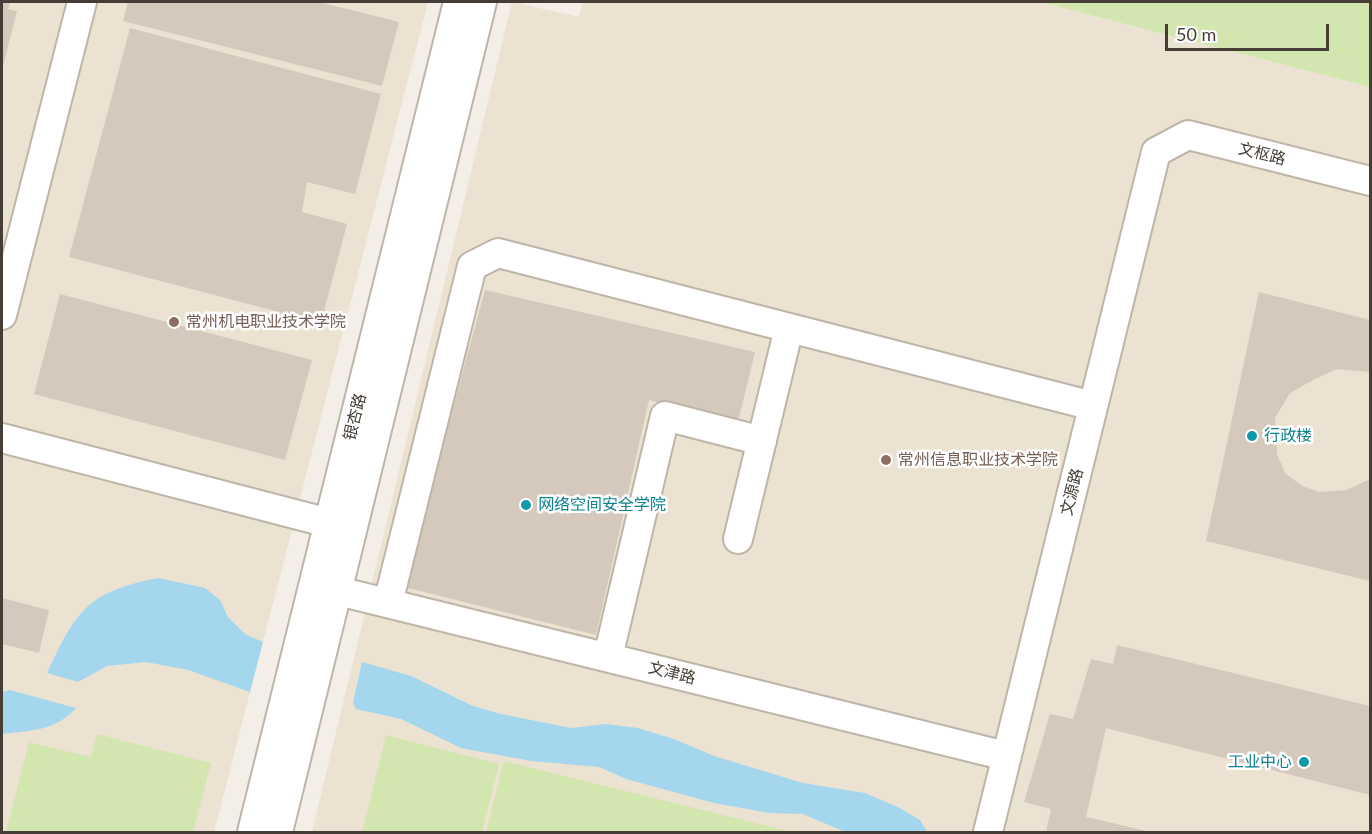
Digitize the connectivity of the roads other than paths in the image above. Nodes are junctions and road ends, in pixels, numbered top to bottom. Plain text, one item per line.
1 (82, 2) edge
2 (458, 2) edge
3 (482, 2) edge
4 (1156, 152) joint
5 (1371, 181) edge
6 (2, 315) edge
7 (789, 328) junction
8 (1093, 406) junction
9 (2, 438) edge
10 (762, 441) junction
11 (329, 524) junction
12 (738, 539) dead end
13 (338, 591) junction
14 (388, 603) junction
15 (608, 657) junction
16 (1006, 756) junction
17 (252, 832) edge
18 (278, 832) edge
19 (988, 832) edge

1 - 6 street
2 - 11 street, 银杏路
3 - 13 street, 银杏路
4 - 5 street, 文枢路
4 - 8 street, 文源路
7 - 8 street
7 - 10 street
7 - 14 street
8 - 16 street, 文源路
9 - 11 street
10 - 12 street
10 - 15 street
11 - 17 street, 银杏路
13 - 14 street, 文津路
13 - 18 street, 银杏路
14 - 15 street, 文津路
15 - 16 street, 文津路
16 - 19 street, 文源路

